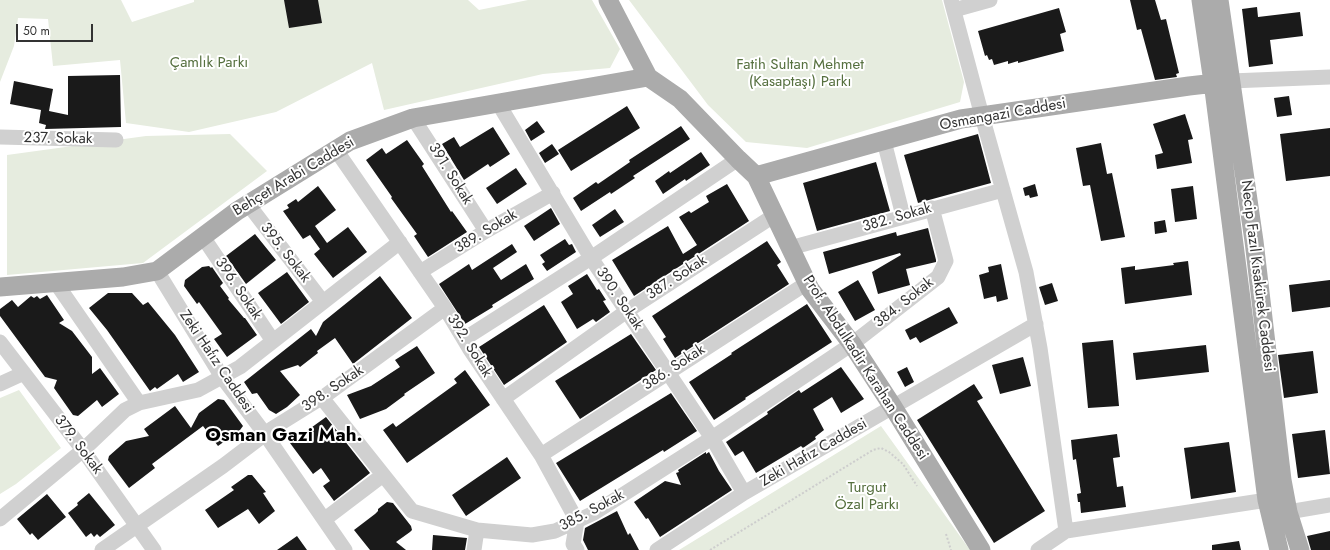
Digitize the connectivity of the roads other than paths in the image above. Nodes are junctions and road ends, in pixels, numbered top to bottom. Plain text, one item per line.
1 (608, 0) edge
2 (990, 0) edge
3 (1201, 0) edge
4 (1219, 0) edge
5 (952, 5) edge
6 (1204, 22) junction
7 (648, 77) junction
8 (1330, 77) edge
9 (1222, 82) junction
10 (1189, 86) junction
11 (498, 103) junction
12 (982, 116) junction
13 (413, 118) junction
14 (1217, 119) junction
15 (0, 137) edge
16 (116, 140) dead end
17 (884, 141) junction
18 (336, 150) junction
19 (738, 159) junction
20 (756, 176) junction
21 (1003, 190) junction
22 (553, 193) junction
23 (248, 204) junction
24 (932, 208) junction
25 (775, 215) junction
26 (903, 216) junction
27 (486, 231) junction
28 (203, 237) junction
29 (400, 242) junction
30 (790, 248) junction
31 (591, 258) junction
32 (157, 271) junction
33 (420, 272) junction
34 (56, 283) junction
35 (807, 283) junction
36 (0, 287) edge
37 (323, 302) junction
38 (445, 308) junction
39 (627, 311) junction
40 (1036, 324) junction
41 (464, 339) junction
42 (273, 341) junction
43 (0, 342) edge
44 (852, 344) junction
45 (669, 372) junction
46 (24, 374) junction
47 (222, 377) junction
48 (0, 384) edge
49 (322, 398) junction
50 (503, 399) junction
51 (139, 403) junction
52 (894, 407) junction
53 (265, 434) junction
54 (712, 438) junction
55 (83, 450) junction
56 (541, 455) junction
57 (383, 476) junction
58 (744, 493) junction
59 (1267, 500) junction
60 (1330, 505) edge
61 (1288, 512) junction
62 (325, 519) junction
63 (0, 520) edge
64 (577, 521) junction
65 (136, 526) junction
66 (476, 530) junction
67 (1066, 532) junction
68 (102, 550) edge
69 (154, 550) edge
70 (345, 550) edge
71 (474, 550) edge
72 (577, 550) edge
73 (657, 550) edge
74 (981, 550) edge
75 (1038, 550) edge
76 (1279, 550) edge
77 (1300, 550) edge

1 - 7 main road, Prof. Abdulkadir Karahan Caddesi
2 - 5 street
3 - 6 main road, Necip Fazıl Kısakürek Caddesi
4 - 9 main road, Necip Fazıl Kısakürek Caddesi
5 - 12 street
6 - 9 main road, Necip Fazıl Kısakürek Caddesi
6 - 10 main road
7 - 11 main road, Behçet Arabi Caddesi
7 - 19 main road, Prof. Abdulkadir Karahan Caddesi
8 - 9 street
9 - 10 main road, Osmangazi Caddesi
9 - 14 main road, Necip Fazıl Kısakürek Caddesi
9 - 61 main road, Necip Fazıl Kısakürek Caddesi
10 - 12 main road, Osmangazi Caddesi
10 - 14 main road
11 - 13 main road, Behçet Arabi Caddesi
11 - 22 street, 390. Sokak
12 - 17 main road, Osmangazi Caddesi
12 - 21 street
13 - 18 main road, Behçet Arabi Caddesi
13 - 27 street, 391. Sokak
14 - 59 main road, Necip Fazıl Kısakürek Caddesi
15 - 16 street, 237. Sokak
17 - 20 main road, Osmangazi Caddesi
17 - 26 street
18 - 23 main road, Behçet Arabi Caddesi
18 - 29 street, 392. Sokak
19 - 20 main road, Prof. Abdulkadir Karahan Caddesi
19 - 31 street
20 - 25 main road, Prof. Abdulkadir Karahan Caddesi
21 - 24 street, 382. Sokak
21 - 40 street
22 - 27 street, 389. Sokak
22 - 31 street, 390. Sokak
23 - 28 main road, Behçet Arabi Caddesi
23 - 37 street, 395. Sokak
24 - 26 street, 382. Sokak
24 - 44 street, 384. Sokak
25 - 30 main road, Prof. Abdulkadir Karahan Caddesi
25 - 39 street, 387. Sokak
26 - 30 street, 382. Sokak
27 - 33 street, 389. Sokak
28 - 32 main road, Behçet Arabi Caddesi
28 - 42 street, 396. Sokak
29 - 33 street, 392. Sokak
29 - 37 street
30 - 35 main road, Prof. Abdulkadir Karahan Caddesi
31 - 39 street, 390. Sokak
31 - 41 street
32 - 34 main road, Behçet Arabi Caddesi
32 - 47 street, Zeki Hafız Caddesi
33 - 38 street, 392. Sokak
34 - 36 main road, Behçet Arabi Caddesi
34 - 51 street
35 - 44 main road, Prof. Abdulkadir Karahan Caddesi
35 - 45 street, 386. Sokak
37 - 42 street
38 - 41 street, 392. Sokak
38 - 49 street, 398. Sokak
39 - 45 street, 390. Sokak
39 - 50 street, 387. Sokak
40 - 52 street, Zeki Hafız Caddesi
40 - 67 street
41 - 50 street, 392. Sokak
42 - 47 street
43 - 46 street, 379. Sokak
44 - 52 main road, Prof. Abdulkadir Karahan Caddesi
44 - 54 street, 385. Sokak
45 - 54 street, 390. Sokak
45 - 56 street, 386. Sokak
46 - 48 street
46 - 55 street, 379. Sokak
47 - 51 street
47 - 53 street, Zeki Hafız Caddesi
49 - 53 street, 398. Sokak
49 - 57 street, 385. Sokak
50 - 56 street, 392. Sokak
51 - 55 street
52 - 58 street, Zeki Hafız Caddesi
52 - 74 main road, Prof. Abdulkadir Karahan Caddesi
53 - 62 street, Zeki Hafız Caddesi
53 - 65 street, 398. Sokak
54 - 58 street, 390. Sokak
54 - 64 street, 385. Sokak
55 - 63 street
55 - 65 street, 379. Sokak
56 - 64 street, 392. Sokak
57 - 62 street
57 - 66 street, 385. Sokak
58 - 73 street, Zeki Hafız Caddesi
59 - 67 street
59 - 76 main road, Necip Fazıl Kısakürek Caddesi
60 - 61 street
61 - 77 main road, Necip Fazıl Kısakürek Caddesi
62 - 70 street, Zeki Hafız Caddesi
64 - 66 street, 385. Sokak
64 - 72 street
65 - 68 street, 398. Sokak
65 - 69 street, 379. Sokak
66 - 71 street
67 - 75 street

